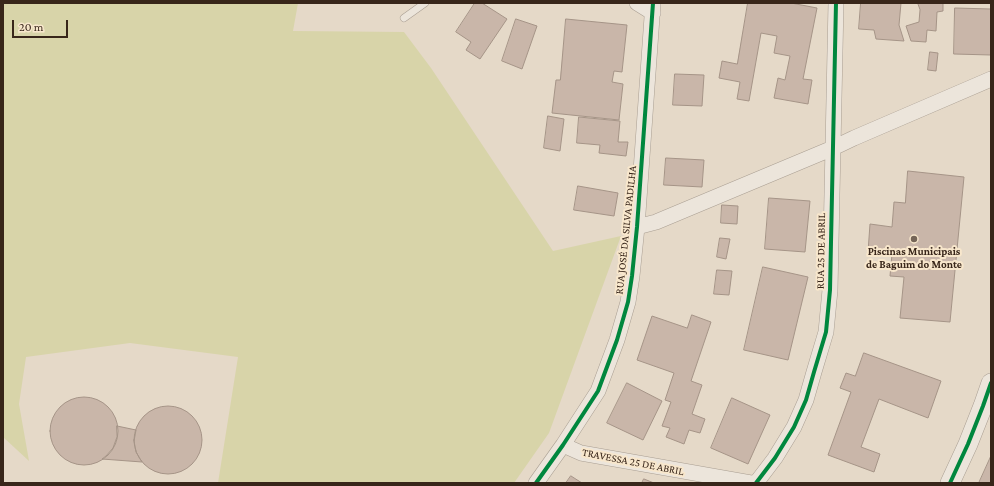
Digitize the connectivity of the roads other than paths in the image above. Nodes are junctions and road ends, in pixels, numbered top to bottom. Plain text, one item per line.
1 (425, 3) edge
2 (637, 3) edge
3 (836, 3) edge
4 (653, 8) edge
5 (404, 18) dead end
6 (991, 79) edge
7 (833, 148) junction
8 (637, 227) junction
9 (991, 382) edge
10 (563, 444) junction
11 (536, 483) edge
12 (751, 483) edge
13 (756, 483) edge
14 (950, 483) edge

1 - 5 lane
2 - 4 street
3 - 7 street, RUA 25 DE ABRIL
4 - 8 street, RUA JOSÉ DA SILVA PADILHA
6 - 7 street
7 - 8 street
7 - 13 street, RUA 25 DE ABRIL
8 - 10 street, RUA JOSÉ DA SILVA PADILHA
9 - 14 street
10 - 11 street, RUA JOSÉ DA SILVA PADILHA
10 - 12 street, TRAVESSA 25 DE ABRIL

